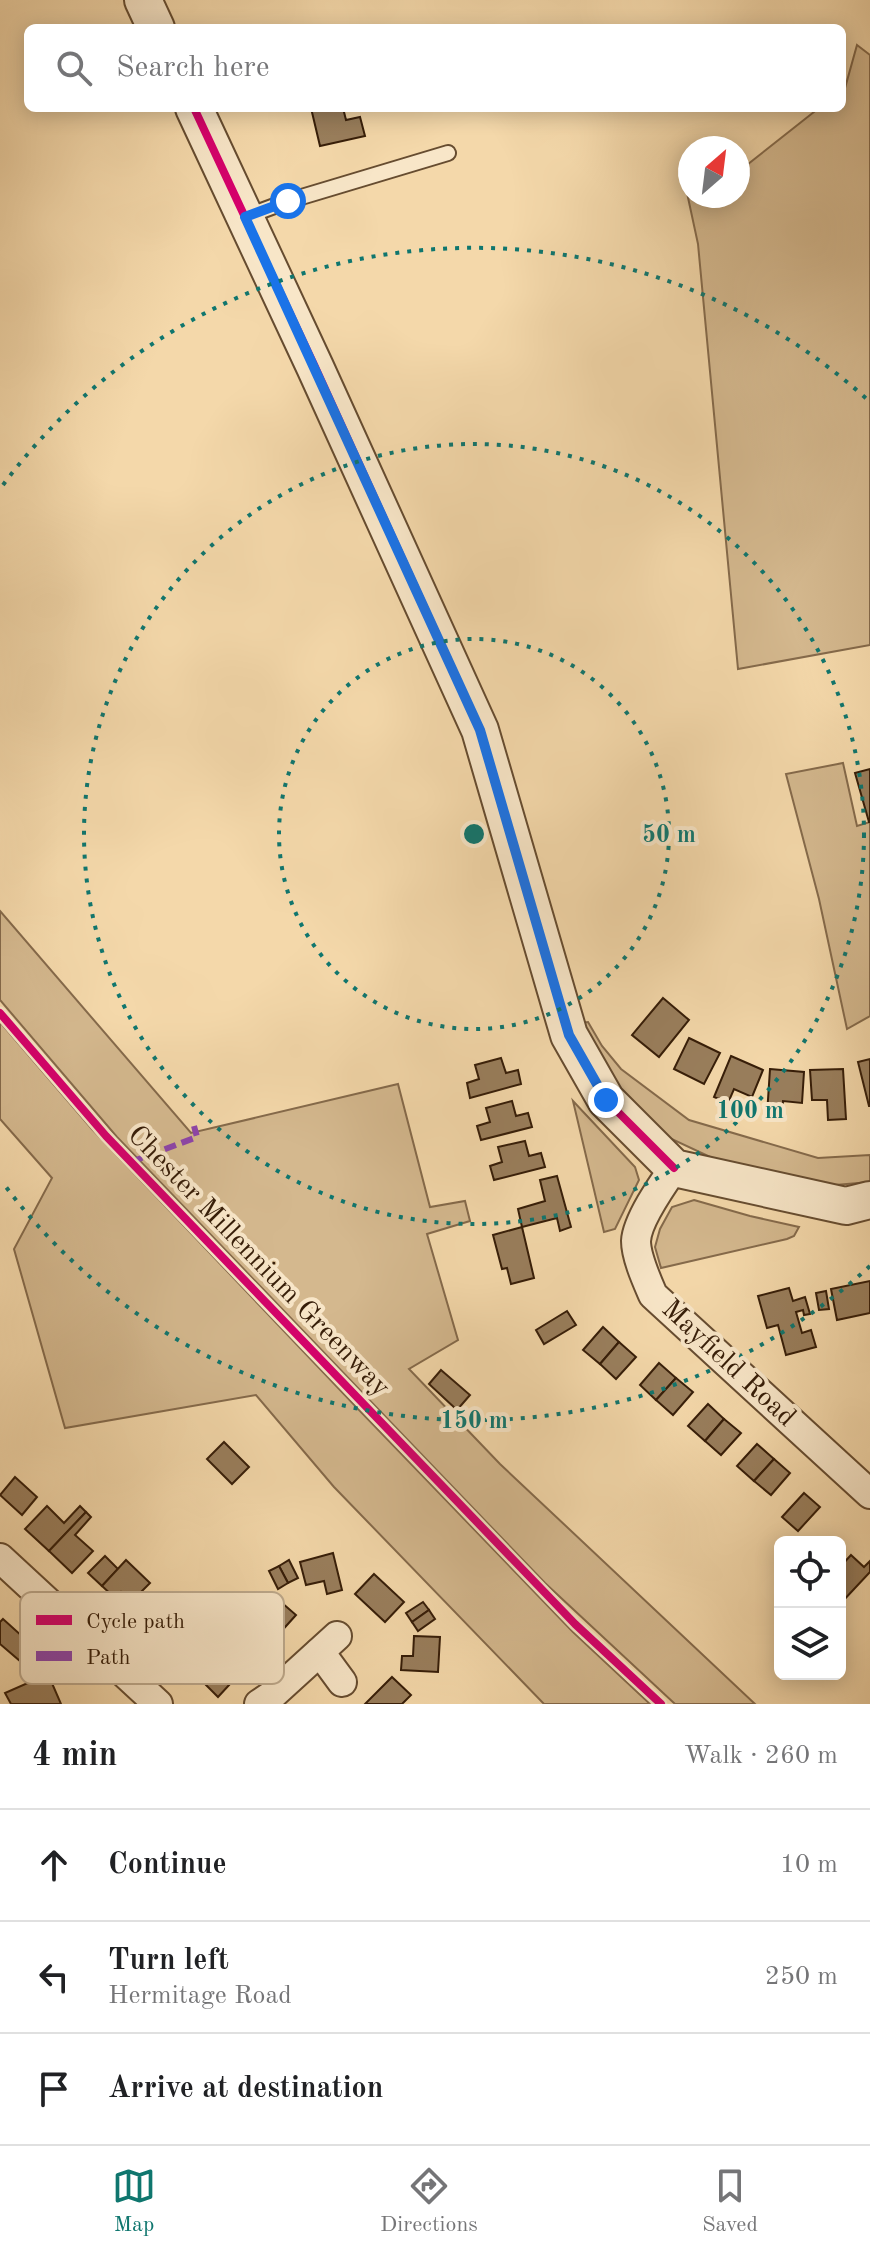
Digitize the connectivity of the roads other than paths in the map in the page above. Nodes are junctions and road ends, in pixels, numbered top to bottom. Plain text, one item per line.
1 (143, 0) edge
2 (154, 24) edge
3 (196, 112) edge
4 (448, 153) dead end
5 (245, 217) junction
6 (674, 1168) junction
7 (870, 1200) edge
8 (870, 1494) edge
9 (4, 1568) edge
10 (31, 1592) edge
11 (342, 1682) dead end
12 (135, 1684) edge
13 (158, 1704) edge
14 (259, 1704) edge

1 - 2 street
3 - 5 street
4 - 5 lane
5 - 6 street
6 - 7 street
6 - 8 street, Mayfield Road
9 - 10 street
11 - 14 street
12 - 13 street

